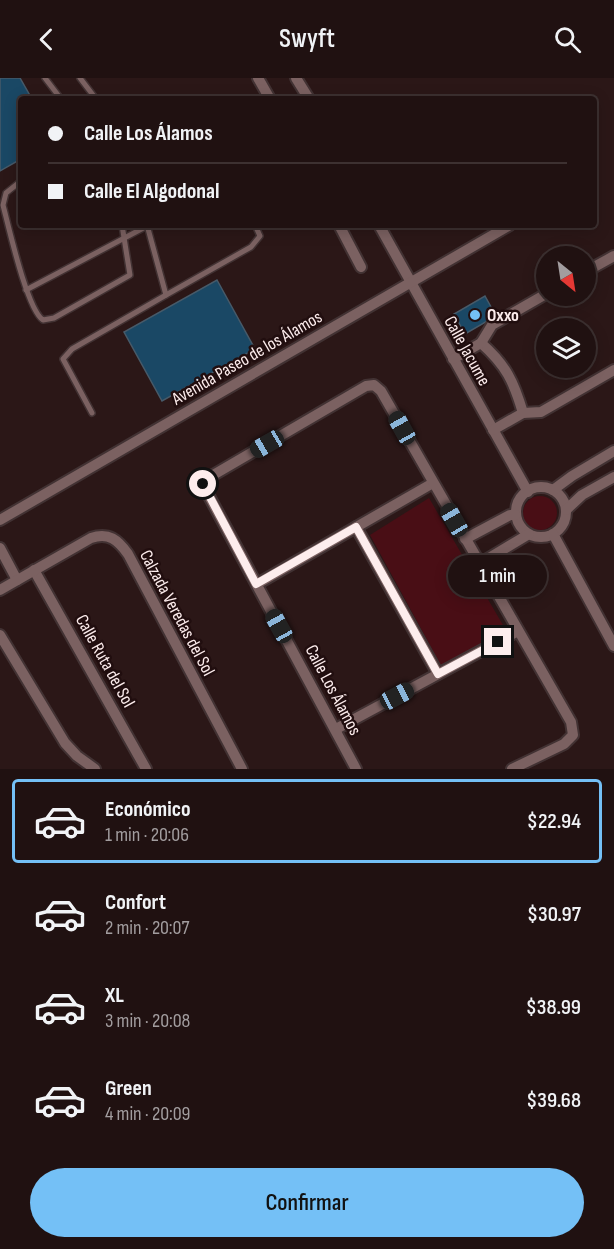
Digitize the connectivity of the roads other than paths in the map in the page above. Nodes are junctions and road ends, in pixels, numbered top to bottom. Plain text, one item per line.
1 (45, 78) edge
2 (80, 78) edge
3 (258, 78) edge
4 (296, 78) edge
5 (59, 96) edge
6 (94, 96) edge
7 (268, 96) edge
8 (307, 96) edge
9 (18, 183) edge
10 (123, 228) edge
11 (142, 228) edge
12 (149, 228) edge
13 (256, 228) edge
14 (341, 228) edge
15 (381, 228) edge
16 (505, 228) edge
17 (125, 237) junction
18 (614, 256) edge
19 (361, 267) dead end
20 (596, 267) edge
21 (410, 283) junction
22 (26, 290) junction
23 (166, 296) junction
24 (536, 300) edge
25 (481, 343) junction
26 (453, 359) junction
27 (614, 369) edge
28 (92, 413) dead end
29 (523, 413) junction
30 (493, 430) junction
31 (614, 451) edge
32 (614, 477) edge
33 (433, 483) junction
34 (553, 490) junction
35 (528, 492) junction
36 (566, 510) junction
37 (516, 515) junction
38 (0, 520) edge
39 (356, 527) junction
40 (529, 534) junction
41 (553, 534) junction
42 (465, 539) junction
43 (0, 548) edge
44 (479, 564) junction
45 (34, 570) junction
46 (17, 580) junction
47 (256, 584) junction
48 (0, 589) edge
49 (518, 631) junction
50 (0, 635) edge
51 (614, 646) edge
52 (438, 674) junction
53 (336, 729) junction
54 (95, 769) edge
55 (146, 769) edge
56 (242, 769) edge
57 (356, 769) edge
58 (512, 769) edge

1 - 5 lane
2 - 6 lane
3 - 7 street
4 - 8 street
9 - 22 lane
10 - 17 lane
11 - 17 lane
12 - 23 lane
13 - 23 lane
14 - 19 street
15 - 21 street, Calle Jacume
16 - 21 street, Avenida Paseo de los Álamos
17 - 22 lane
17 - 22 lane
18 - 20 street
21 - 26 street, Calle Jacume
21 - 38 street, Avenida Paseo de los Álamos
23 - 28 lane
24 - 25 street
25 - 26 street
25 - 29 street
26 - 30 street, Calle Jacume
27 - 29 street
29 - 30 street
30 - 35 street, Calle Jacume
31 - 34 street
32 - 36 street
33 - 39 street
33 - 42 street, Calle Los Álamos
33 - 47 street, Calle Los Álamos
34 - 35 street
34 - 36 street
35 - 37 street
36 - 41 street
37 - 40 street
37 - 42 street
39 - 47 street
39 - 52 street
40 - 41 street
40 - 44 street
41 - 51 street
42 - 44 street, Calle Los Álamos
43 - 46 street
44 - 49 street, Calle Los Álamos
45 - 46 street, Calzada Veredas del Sol
45 - 55 street, Calle Ruta del Sol
45 - 56 street, Calzada Veredas del Sol
46 - 48 street, Calzada Veredas del Sol
47 - 53 street, Calle Los Álamos
49 - 52 street
49 - 58 street, Calle Los Álamos
50 - 54 street
52 - 53 street
53 - 57 street, Calle Los Álamos

